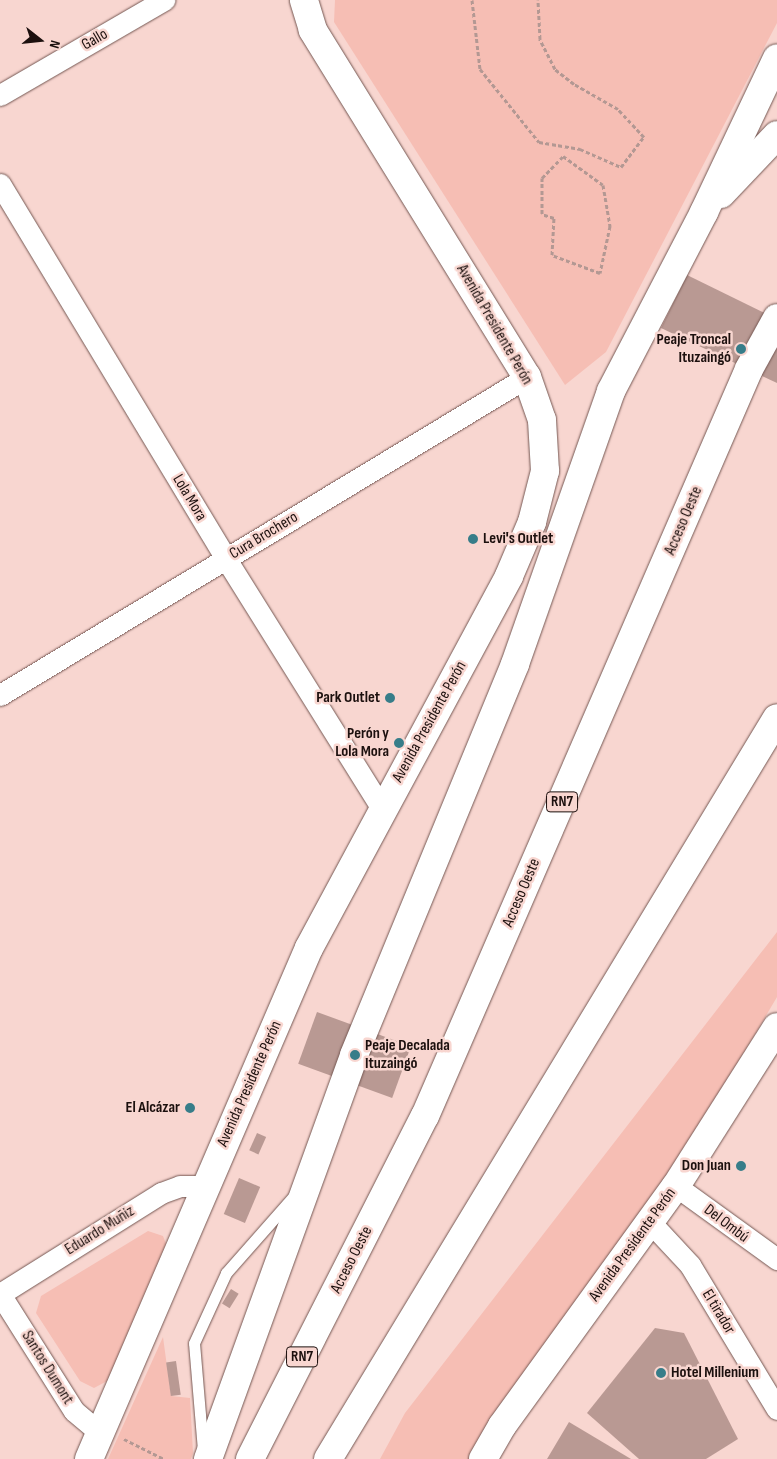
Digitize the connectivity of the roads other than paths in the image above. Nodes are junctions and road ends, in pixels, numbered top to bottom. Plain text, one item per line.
1 (164, 0) edge
2 (304, 0) edge
3 (777, 58) edge
4 (0, 95) edge
5 (777, 135) edge
6 (0, 184) edge
7 (704, 212) junction
8 (777, 318) edge
9 (528, 377) junction
10 (226, 559) junction
11 (0, 695) edge
12 (777, 718) edge
13 (382, 809) junction
14 (777, 1027) edge
15 (312, 1174) junction
16 (206, 1186) junction
17 (676, 1186) junction
18 (650, 1222) junction
19 (777, 1259) edge
20 (0, 1294) edge
21 (777, 1409) edge
22 (111, 1435) junction
23 (89, 1459) edge
24 (203, 1459) edge
25 (208, 1459) edge
26 (250, 1459) edge
27 (328, 1459) edge
28 (483, 1459) edge

1 - 4 street, Gallo
2 - 9 main road, Avenida Presidente Perón
3 - 7 main road
5 - 7 main road
6 - 10 street, Lola Mora
7 - 15 main road
8 - 26 main road, Acceso Oeste / RN7
9 - 10 street, Cura Brochero
9 - 13 main road, Avenida Presidente Perón
10 - 11 street, Cura Brochero
10 - 13 street, Lola Mora
12 - 27 main road
13 - 16 main road, Avenida Presidente Perón
14 - 17 main road, Avenida Presidente Perón
15 - 24 lane
15 - 25 main road
16 - 20 street, Eduardo Muñiz
16 - 22 main road, Avenida Presidente Perón
17 - 18 main road, Avenida Presidente Perón
17 - 19 street, Del Ombú
18 - 21 street, El tirador
18 - 28 main road, Avenida Presidente Perón
20 - 22 street, Santos Dumont
22 - 23 main road, Avenida Presidente Perón

